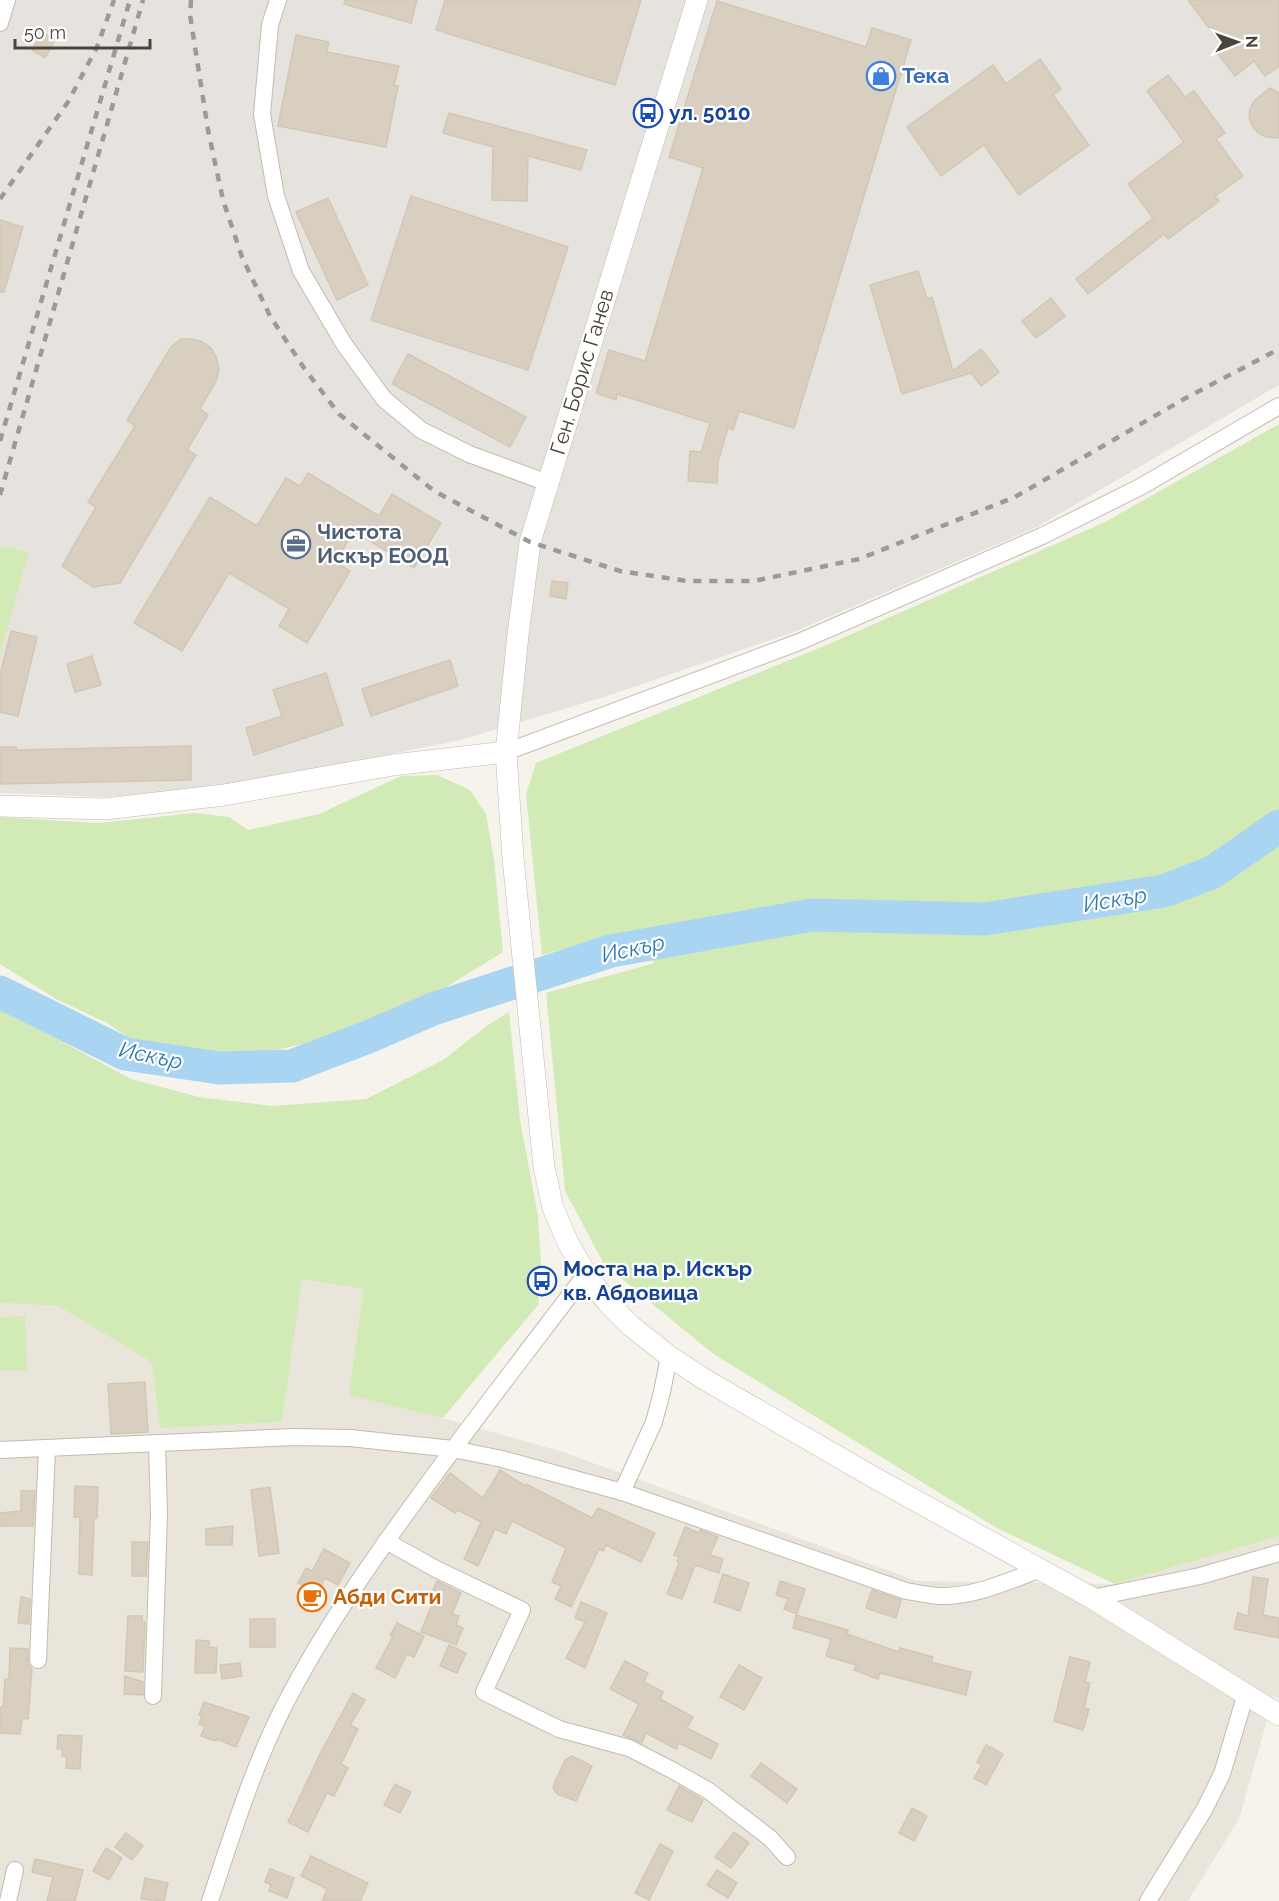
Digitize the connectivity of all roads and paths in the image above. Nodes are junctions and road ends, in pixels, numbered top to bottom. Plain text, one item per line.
1 (7, 0) edge
2 (278, 0) edge
3 (697, 0) edge
4 (0, 23) edge
5 (1279, 406) edge
6 (548, 483) junction
7 (506, 752) junction
8 (0, 806) edge
9 (586, 1274) junction
10 (669, 1356) junction
11 (157, 1443) junction
12 (47, 1448) junction
13 (453, 1449) junction
14 (0, 1450) edge
15 (622, 1492) junction
16 (386, 1540) junction
17 (1279, 1553) edge
18 (1038, 1570) junction
19 (1092, 1598) junction
20 (38, 1660) dead end
21 (1246, 1693) junction
22 (153, 1696) dead end
23 (1279, 1715) edge
24 (787, 1857) dead end
25 (15, 1870) dead end
26 (8, 1901) edge
27 (210, 1901) edge
28 (1148, 1901) edge

1 - 4 street
2 - 6 street
3 - 6 street, Ген. Борис Ганев
5 - 7 street
6 - 7 street, Ген. Борис Ганев
7 - 8 street
7 - 9 street, Ген. Борис Ганев
9 - 10 street, Ген. Борис Ганев
9 - 13 street
10 - 15 street
10 - 18 street, Ген. Борис Ганев
11 - 12 street
11 - 13 street
11 - 22 street
12 - 14 street
12 - 20 street
13 - 15 street
13 - 16 street
15 - 18 street
16 - 24 street
16 - 27 street
17 - 19 street
18 - 19 street, Ген. Борис Ганев
19 - 21 street, Ген. Борис Ганев
21 - 23 street, Ген. Борис Ганев
21 - 28 street
25 - 26 street

